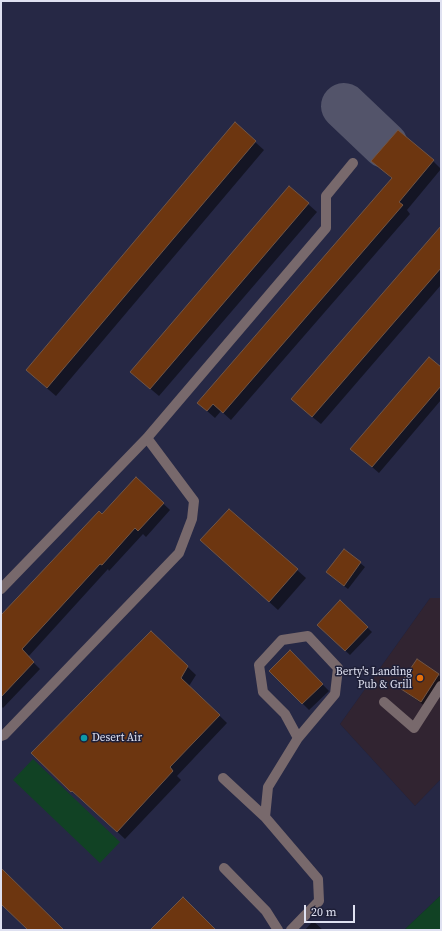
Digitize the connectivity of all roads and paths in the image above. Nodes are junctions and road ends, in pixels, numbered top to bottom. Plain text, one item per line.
1 (352, 163) dead end
2 (147, 438) junction
3 (1, 589) edge
4 (441, 686) edge
5 (384, 702) dead end
6 (1, 736) edge
7 (298, 738) junction
8 (223, 778) dead end
9 (265, 817) junction
10 (224, 868) dead end
11 (278, 930) edge
12 (291, 930) edge

1 - 2 lane
2 - 3 lane
2 - 6 lane
4 - 5 lane
7 - 7 lane
7 - 9 lane
8 - 9 lane
9 - 12 lane
10 - 11 lane

